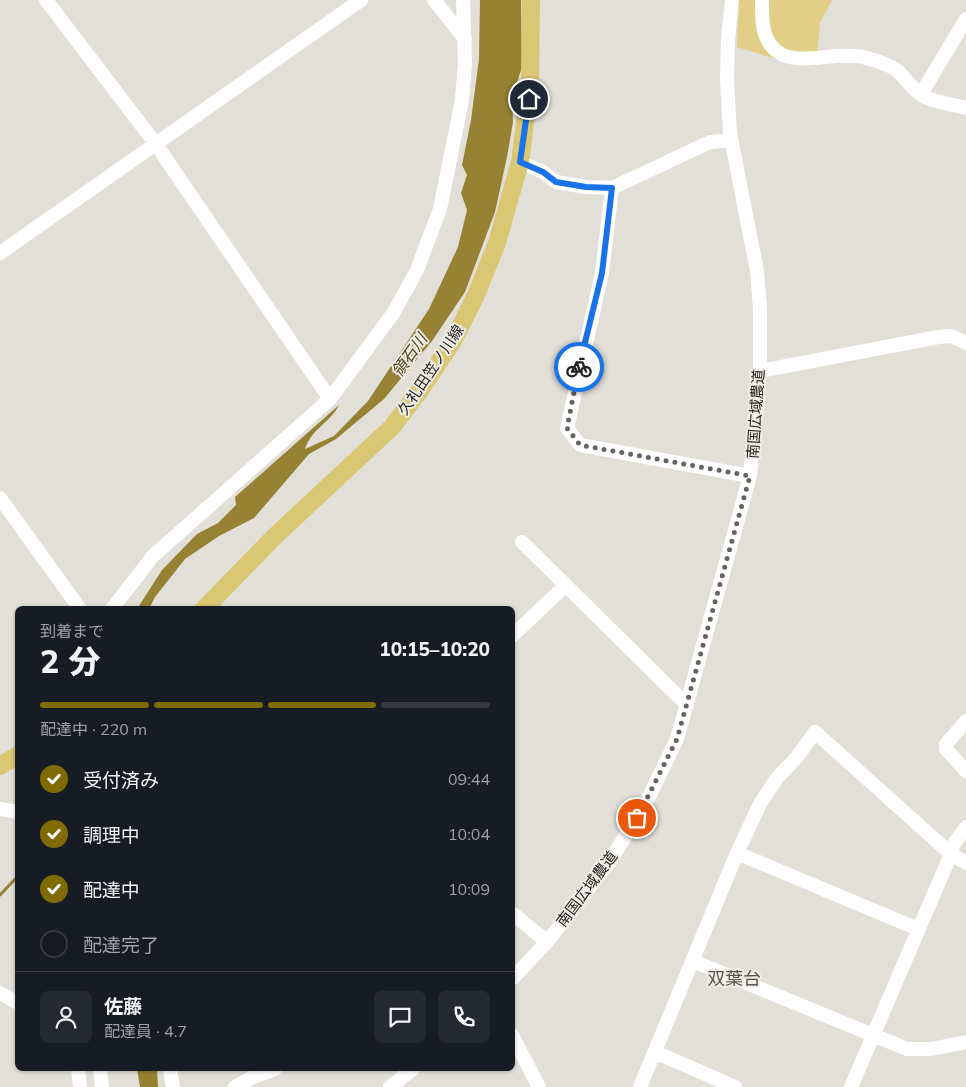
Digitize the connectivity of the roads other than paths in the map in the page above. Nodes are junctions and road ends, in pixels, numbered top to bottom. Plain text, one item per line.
1 (46, 0) edge
2 (361, 0) edge
3 (434, 0) edge
4 (463, 0) edge
5 (530, 0) edge
6 (732, 0) edge
7 (762, 0) edge
8 (966, 19) edge
9 (465, 39) junction
10 (921, 94) junction
11 (966, 108) edge
12 (731, 140) junction
13 (155, 143) junction
14 (520, 162) junction
15 (612, 188) junction
16 (0, 253) edge
17 (966, 343) edge
18 (760, 371) junction
19 (330, 399) junction
20 (750, 476) junction
21 (0, 498) edge
22 (522, 542) dead end
23 (565, 586) junction
24 (78, 606) edge
25 (114, 606) edge
26 (207, 606) edge
27 (515, 633) edge
28 (687, 705) junction
29 (966, 722) edge
30 (15, 757) edge
31 (0, 766) edge
32 (966, 771) edge
33 (0, 809) edge
34 (15, 812) edge
35 (966, 826) edge
36 (737, 853) junction
37 (951, 854) junction
38 (966, 863) edge
39 (515, 915) edge
40 (918, 929) junction
41 (547, 942) junction
42 (693, 962) junction
43 (515, 976) edge
44 (0, 993) edge
45 (15, 1001) edge
46 (872, 1036) junction
47 (515, 1041) edge
48 (966, 1042) edge
49 (655, 1052) junction
50 (78, 1071) edge
51 (100, 1071) edge
52 (170, 1071) edge
53 (270, 1071) edge
54 (410, 1071) edge
55 (80, 1087) edge
56 (102, 1087) edge
57 (173, 1087) edge
58 (235, 1087) edge
59 (390, 1087) edge
60 (539, 1087) edge
61 (640, 1087) edge
62 (735, 1087) edge
63 (851, 1087) edge

1 - 13 street
2 - 13 street
3 - 9 street
4 - 9 street
5 - 14 main road, 久礼田笠ノ川線
6 - 12 street, 南国広域農道
7 - 10 street
8 - 10 street
9 - 19 street
10 - 11 street
12 - 15 street
12 - 18 street, 南国広域農道
13 - 16 street
13 - 19 street
14 - 15 street
14 - 26 main road, 久礼田笠ノ川線
15 - 20 street
17 - 18 street
18 - 20 street, 南国広域農道
19 - 25 street
20 - 28 street, 南国広域農道
21 - 24 street
22 - 23 street
23 - 27 street
23 - 28 street
28 - 41 street, 南国広域農道
29 - 32 street
30 - 31 main road
33 - 34 street
35 - 37 street
36 - 37 street
36 - 40 street
36 - 42 street
37 - 38 street
37 - 40 street
39 - 41 street
40 - 46 street
41 - 43 street, 南国広域農道
42 - 46 street
42 - 49 street
44 - 45 street
46 - 48 street
46 - 63 street
47 - 60 street
49 - 61 street
49 - 62 street
50 - 55 street
51 - 56 street
52 - 57 street
53 - 58 street
54 - 59 street

